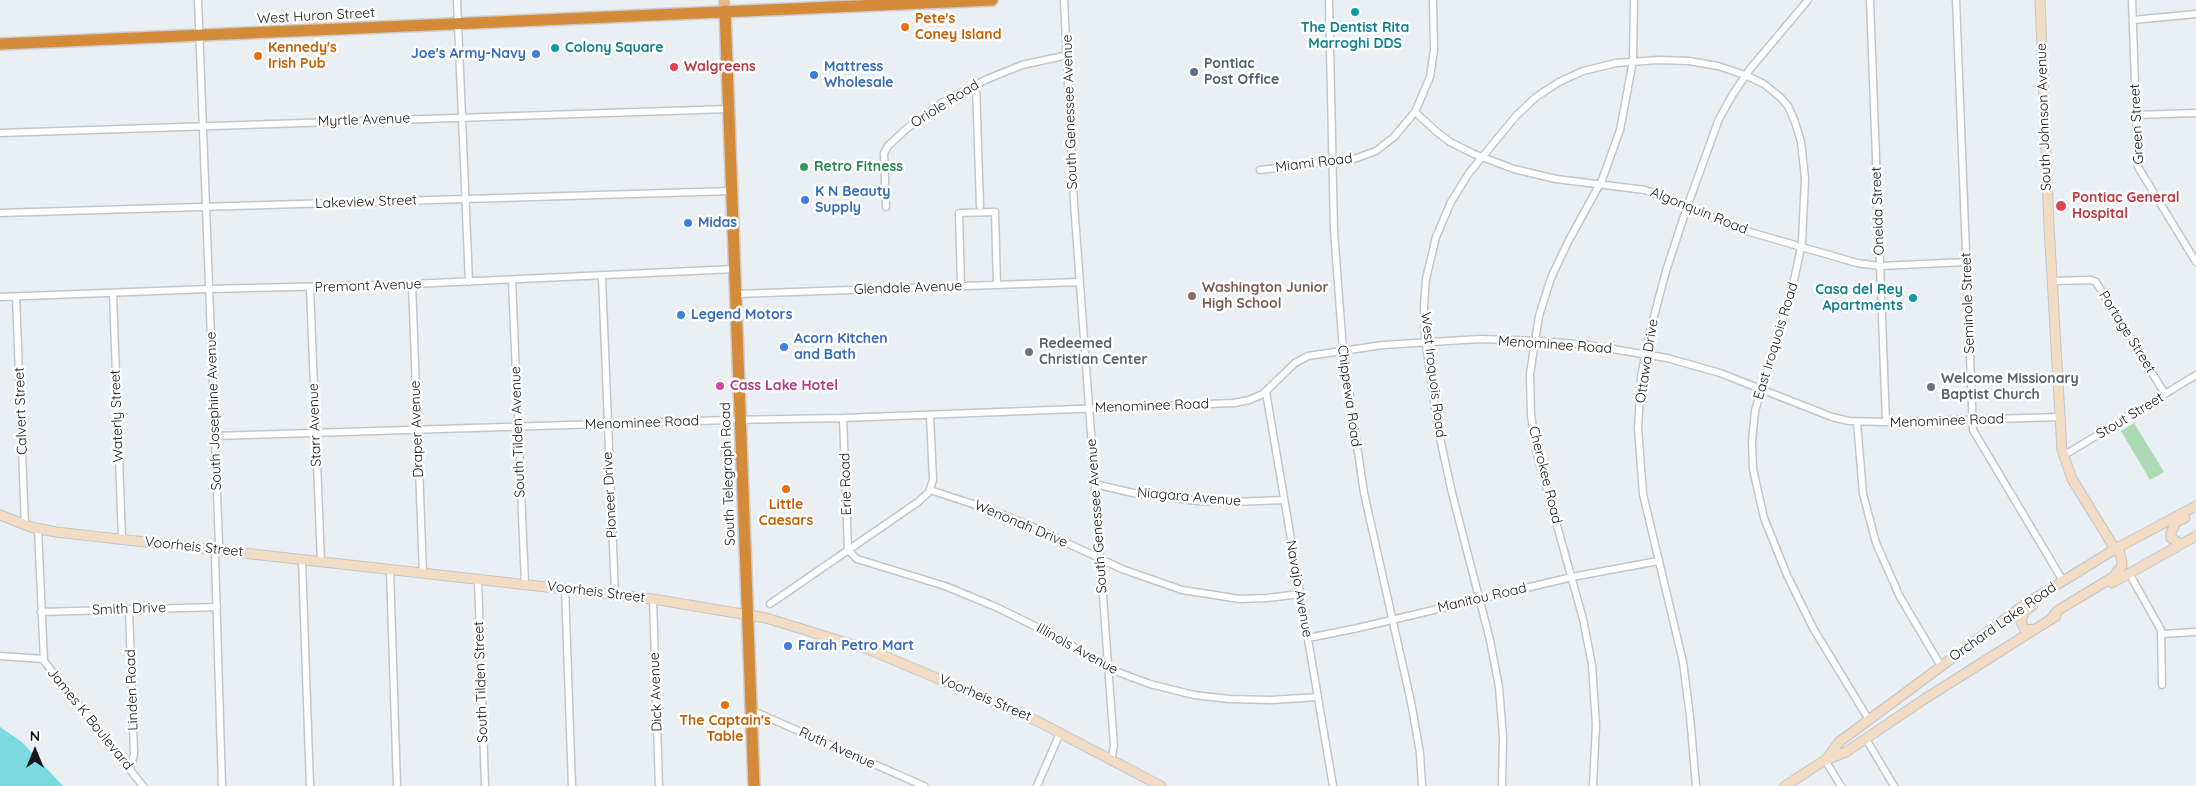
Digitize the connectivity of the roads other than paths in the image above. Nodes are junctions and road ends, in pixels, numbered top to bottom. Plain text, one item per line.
1 (198, 0) edge
2 (456, 0) edge
3 (992, 0) edge
4 (1064, 0) edge
5 (1329, 0) edge
6 (1433, 0) edge
7 (1634, 0) edge
8 (1808, 0) edge
9 (1870, 0) edge
10 (1956, 0) edge
11 (2040, 0) edge
12 (2132, 0) edge
13 (900, 2) edge
14 (812, 4) edge
15 (725, 6) edge
16 (2196, 14) edge
17 (2133, 20) junction
18 (457, 24) junction
19 (200, 36) junction
20 (0, 44) edge
21 (1068, 55) junction
22 (1633, 61) junction
23 (1745, 75) junction
24 (976, 84) junction
25 (728, 109) junction
26 (1415, 112) junction
27 (2196, 113) edge
28 (2136, 115) junction
29 (461, 117) junction
30 (203, 125) junction
31 (0, 133) edge
32 (1482, 157) junction
33 (1332, 163) junction
34 (1260, 170) dead end
35 (1599, 184) junction
36 (732, 191) junction
37 (466, 199) junction
38 (980, 206) dead end
39 (1687, 206) junction
40 (206, 207) junction
41 (886, 207) dead end
42 (0, 213) edge
43 (1801, 247) junction
44 (1966, 262) junction
45 (2196, 262) edge
46 (1880, 266) junction
47 (735, 269) junction
48 (602, 277) junction
49 (512, 280) junction
50 (2053, 281) junction
51 (469, 282) junction
52 (1080, 282) junction
53 (412, 284) junction
54 (997, 285) junction
55 (961, 286) junction
56 (310, 288) junction
57 (209, 289) junction
58 (113, 293) junction
59 (736, 294) junction
60 (0, 297) edge
61 (16, 297) junction
62 (1426, 341) junction
63 (1534, 341) junction
64 (1342, 350) junction
65 (1645, 354) junction
66 (2196, 375) edge
67 (1761, 388) junction
68 (1266, 392) junction
69 (2165, 394) junction
70 (1089, 409) junction
71 (930, 414) junction
72 (2060, 417) junction
73 (844, 418) junction
74 (741, 420) junction
75 (1972, 420) junction
76 (1857, 422) junction
77 (1886, 422) junction
78 (607, 424) junction
79 (518, 427) junction
80 (418, 430) junction
81 (316, 433) junction
82 (215, 436) junction
83 (2063, 456) junction
84 (1095, 484) junction
85 (930, 490) junction
86 (1284, 500) junction
87 (2196, 506) edge
88 (2196, 512) edge
89 (0, 516) edge
90 (25, 526) junction
91 (38, 529) junction
92 (2196, 536) edge
93 (122, 539) junction
94 (2181, 544) junction
95 (2115, 549) junction
96 (217, 550) junction
97 (848, 550) junction
98 (1100, 558) junction
99 (302, 560) junction
100 (1658, 561) junction
101 (321, 562) junction
102 (390, 570) junction
103 (423, 573) junction
104 (2129, 573) junction
105 (1572, 577) junction
106 (478, 579) junction
107 (2063, 581) junction
108 (525, 584) junction
109 (566, 588) junction
110 (614, 594) junction
111 (1300, 594) junction
112 (653, 598) junction
113 (1479, 598) junction
114 (770, 604) dead end
115 (217, 607) junction
116 (130, 610) junction
117 (41, 612) junction
118 (748, 615) junction
119 (2052, 618) junction
120 (1392, 620) junction
121 (2035, 629) junction
122 (2196, 632) edge
123 (2162, 634) junction
124 (1308, 638) junction
125 (0, 656) edge
126 (44, 659) junction
127 (1941, 666) junction
128 (1108, 667) junction
129 (1915, 685) junction
130 (2162, 685) dead end
131 (1318, 697) junction
132 (1922, 700) junction
133 (751, 710) junction
134 (1869, 720) junction
135 (1060, 733) junction
136 (1866, 738) junction
137 (1825, 760) junction
138 (1111, 761) junction
139 (130, 769) junction
140 (143, 786) edge
141 (222, 786) edge
142 (310, 786) edge
143 (397, 786) edge
144 (484, 786) edge
145 (572, 786) edge
146 (659, 786) edge
147 (754, 786) edge
148 (924, 786) edge
149 (1037, 786) edge
150 (1161, 786) edge
151 (1333, 786) edge
152 (1422, 786) edge
153 (1502, 786) edge
154 (1593, 786) edge
155 (1696, 786) edge
156 (1785, 786) edge
157 (1841, 786) edge
158 (1894, 786) edge

1 - 19 street, South Josephine Avenue
2 - 18 street
3 - 13 highway, West Huron Street
4 - 21 street, South Genessee Avenue
5 - 33 street, Chippewa Road
6 - 26 street, Miami Road
7 - 22 street, Cherokee Road
8 - 23 street, Ottawa Drive
9 - 46 street, Oneida Street
10 - 44 street, Seminole Street
11 - 50 street, South Johnson Avenue
12 - 17 street, Green Street
13 - 14 highway, West Huron Street
14 - 15 highway, West Huron Street
15 - 18 highway, West Huron Street
15 - 25 highway, South Telegraph Road
16 - 17 street
17 - 28 street, Green Street
18 - 19 highway, West Huron Street
18 - 29 street
19 - 20 highway, West Huron Street
19 - 30 street, South Josephine Avenue
21 - 24 street, Oriole Road
21 - 52 street, South Genessee Avenue
22 - 23 street, East Iroquois Road
22 - 32 street, West Iroquois Road
22 - 35 street, Cherokee Road
23 - 39 street, Ottawa Drive
23 - 43 street, East Iroquois Road
24 - 38 street
24 - 41 street, Oriole Road
25 - 29 street, Myrtle Avenue
25 - 36 highway, South Telegraph Road
26 - 32 street, Algonquin Road
26 - 33 street, Miami Road
27 - 28 street
28 - 45 street, Green Street
29 - 30 street, Myrtle Avenue
29 - 37 street
30 - 31 street, Myrtle Avenue
30 - 40 street, South Josephine Avenue
32 - 35 street, Algonquin Road
32 - 62 street, West Iroquois Road
33 - 34 street, Miami Road
33 - 64 street, Chippewa Road
35 - 39 street, Algonquin Road
35 - 63 street, Cherokee Road
36 - 37 street, Lakeview Street
36 - 47 highway, South Telegraph Road
37 - 40 street, Lakeview Street
37 - 51 street
39 - 43 street, Algonquin Road
39 - 65 street, Ottawa Drive
40 - 42 street, Lakeview Street
40 - 57 street, South Josephine Avenue
43 - 46 street, Algonquin Road
43 - 67 street, East Iroquois Road
44 - 46 street, Algonquin Road
44 - 75 street, Seminole Street
46 - 77 street, Oneida Street
47 - 48 street, Premont Avenue
47 - 59 highway, South Telegraph Road
48 - 49 street, Premont Avenue
48 - 78 street, Pioneer Drive
49 - 51 street, Premont Avenue
49 - 79 street, South Tilden Avenue
50 - 69 street, Portage Street
50 - 72 street, South Johnson Avenue
51 - 53 street, Premont Avenue
52 - 54 street, Glendale Avenue
52 - 70 street, South Genessee Avenue
53 - 56 street, Premont Avenue
53 - 80 street, Draper Avenue
54 - 55 street, Glendale Avenue
54 - 55 street
55 - 59 street, Glendale Avenue
56 - 57 street, Premont Avenue
56 - 81 street, Starr Avenue
57 - 58 street, Premont Avenue
57 - 82 street, South Josephine Avenue
58 - 61 street, Premont Avenue
58 - 93 street, Waterly Street
59 - 74 highway, South Telegraph Road
60 - 61 street, Premont Avenue
61 - 90 street, Calvert Street
62 - 63 street, Menominee Road
62 - 64 street, Menominee Road
62 - 113 street, West Iroquois Road
63 - 65 street, Menominee Road
63 - 105 street, Cherokee Road
64 - 68 street, Menominee Road
64 - 120 street, Chippewa Road
65 - 67 street, Menominee Road
65 - 100 street, Ottawa Drive
66 - 69 street, Stout Street
67 - 76 street, Menominee Road
67 - 134 street, East Iroquois Road
68 - 70 street, Menominee Road
68 - 86 street, Navajo Avenue
69 - 83 street, Stout Street
70 - 71 street, Menominee Road
70 - 84 street, South Genessee Avenue
71 - 73 street, Menominee Road
71 - 85 street
72 - 75 street, Menominee Road
72 - 83 street, South Johnson Avenue
73 - 74 street, Menominee Road
73 - 97 street, Erie Road
74 - 78 street, Menominee Road
74 - 118 highway, South Telegraph Road
75 - 77 street, Menominee Road
75 - 107 street, Seminole Street
76 - 77 street, Menominee Road
76 - 127 street
78 - 79 street, Menominee Road
78 - 110 street, Pioneer Drive
79 - 80 street, Menominee Road
79 - 108 street, South Tilden Avenue
80 - 81 street, Menominee Road
80 - 103 street, Draper Avenue
81 - 82 street, Menominee Road
81 - 101 street, Starr Avenue
82 - 96 street, South Josephine Avenue
83 - 95 street, South Johnson Avenue
84 - 86 street, Niagara Avenue
84 - 98 street, South Genessee Avenue
85 - 97 street
85 - 98 street, Wenonah Drive
86 - 111 street, Navajo Avenue
87 - 95 street, Orchard Lake Road
88 - 94 street
89 - 90 street, Voorheis Street
90 - 91 street, Voorheis Street
91 - 93 street, Voorheis Street
91 - 117 street, James K Boulevard
92 - 94 street, Orchard Lake Road
93 - 96 street, Voorheis Street
94 - 104 street, Orchard Lake Road
95 - 107 street, Orchard Lake Road
95 - 119 street
96 - 99 street, Voorheis Street
96 - 115 street, South Josephine Avenue
97 - 114 street
97 - 128 street, Illinois Avenue
98 - 111 street, Wenonah Drive
98 - 128 street, South Genessee Avenue
99 - 101 street, Voorheis Street
99 - 142 street
100 - 105 street, Manitou Road
100 - 155 street, Ottawa Drive
101 - 102 street, Voorheis Street
102 - 103 street, Voorheis Street
102 - 143 street
103 - 106 street, Voorheis Street
104 - 119 street, Orchard Lake Road
104 - 123 street
105 - 113 street, Manitou Road
105 - 154 street, Cherokee Road
106 - 108 street, Voorheis Street
106 - 144 street, South Tilden Street
107 - 121 street
107 - 127 street, Orchard Lake Road
108 - 109 street, Voorheis Street
109 - 110 street, Voorheis Street
109 - 145 street
110 - 112 street, Voorheis Street
111 - 124 street, Navajo Avenue
112 - 118 street, Voorheis Street
112 - 146 street, Dick Avenue
113 - 120 street, Manitou Road
113 - 153 street, West Iroquois Road
115 - 116 street, Smith Drive
115 - 141 street, South Josephine Avenue
116 - 117 street, Smith Drive
116 - 139 street, Linden Road
117 - 126 street, James K Boulevard
118 - 133 highway, South Telegraph Road
118 - 135 street, Voorheis Street
119 - 121 street, Orchard Lake Road
120 - 124 street, Manitou Road
120 - 152 street, Chippewa Road
121 - 132 street, Orchard Lake Road
122 - 123 street
123 - 130 street
124 - 131 street, Navajo Avenue
125 - 126 street
126 - 139 street, James K Boulevard
127 - 129 street, Orchard Lake Road
128 - 131 street, Illinois Avenue
128 - 138 street, South Genessee Avenue
129 - 132 street
129 - 134 street, Orchard Lake Road
131 - 151 street, Navajo Avenue
132 - 136 street, Orchard Lake Road
133 - 147 highway, South Telegraph Road
133 - 148 street, Ruth Avenue
134 - 137 street, Orchard Lake Road
135 - 138 street, Voorheis Street
135 - 149 street
136 - 137 street, Orchard Lake Road
136 - 158 street
137 - 156 street, Orchard Lake Road
137 - 157 street
138 - 150 street, Voorheis Street
139 - 140 street, James K Boulevard

